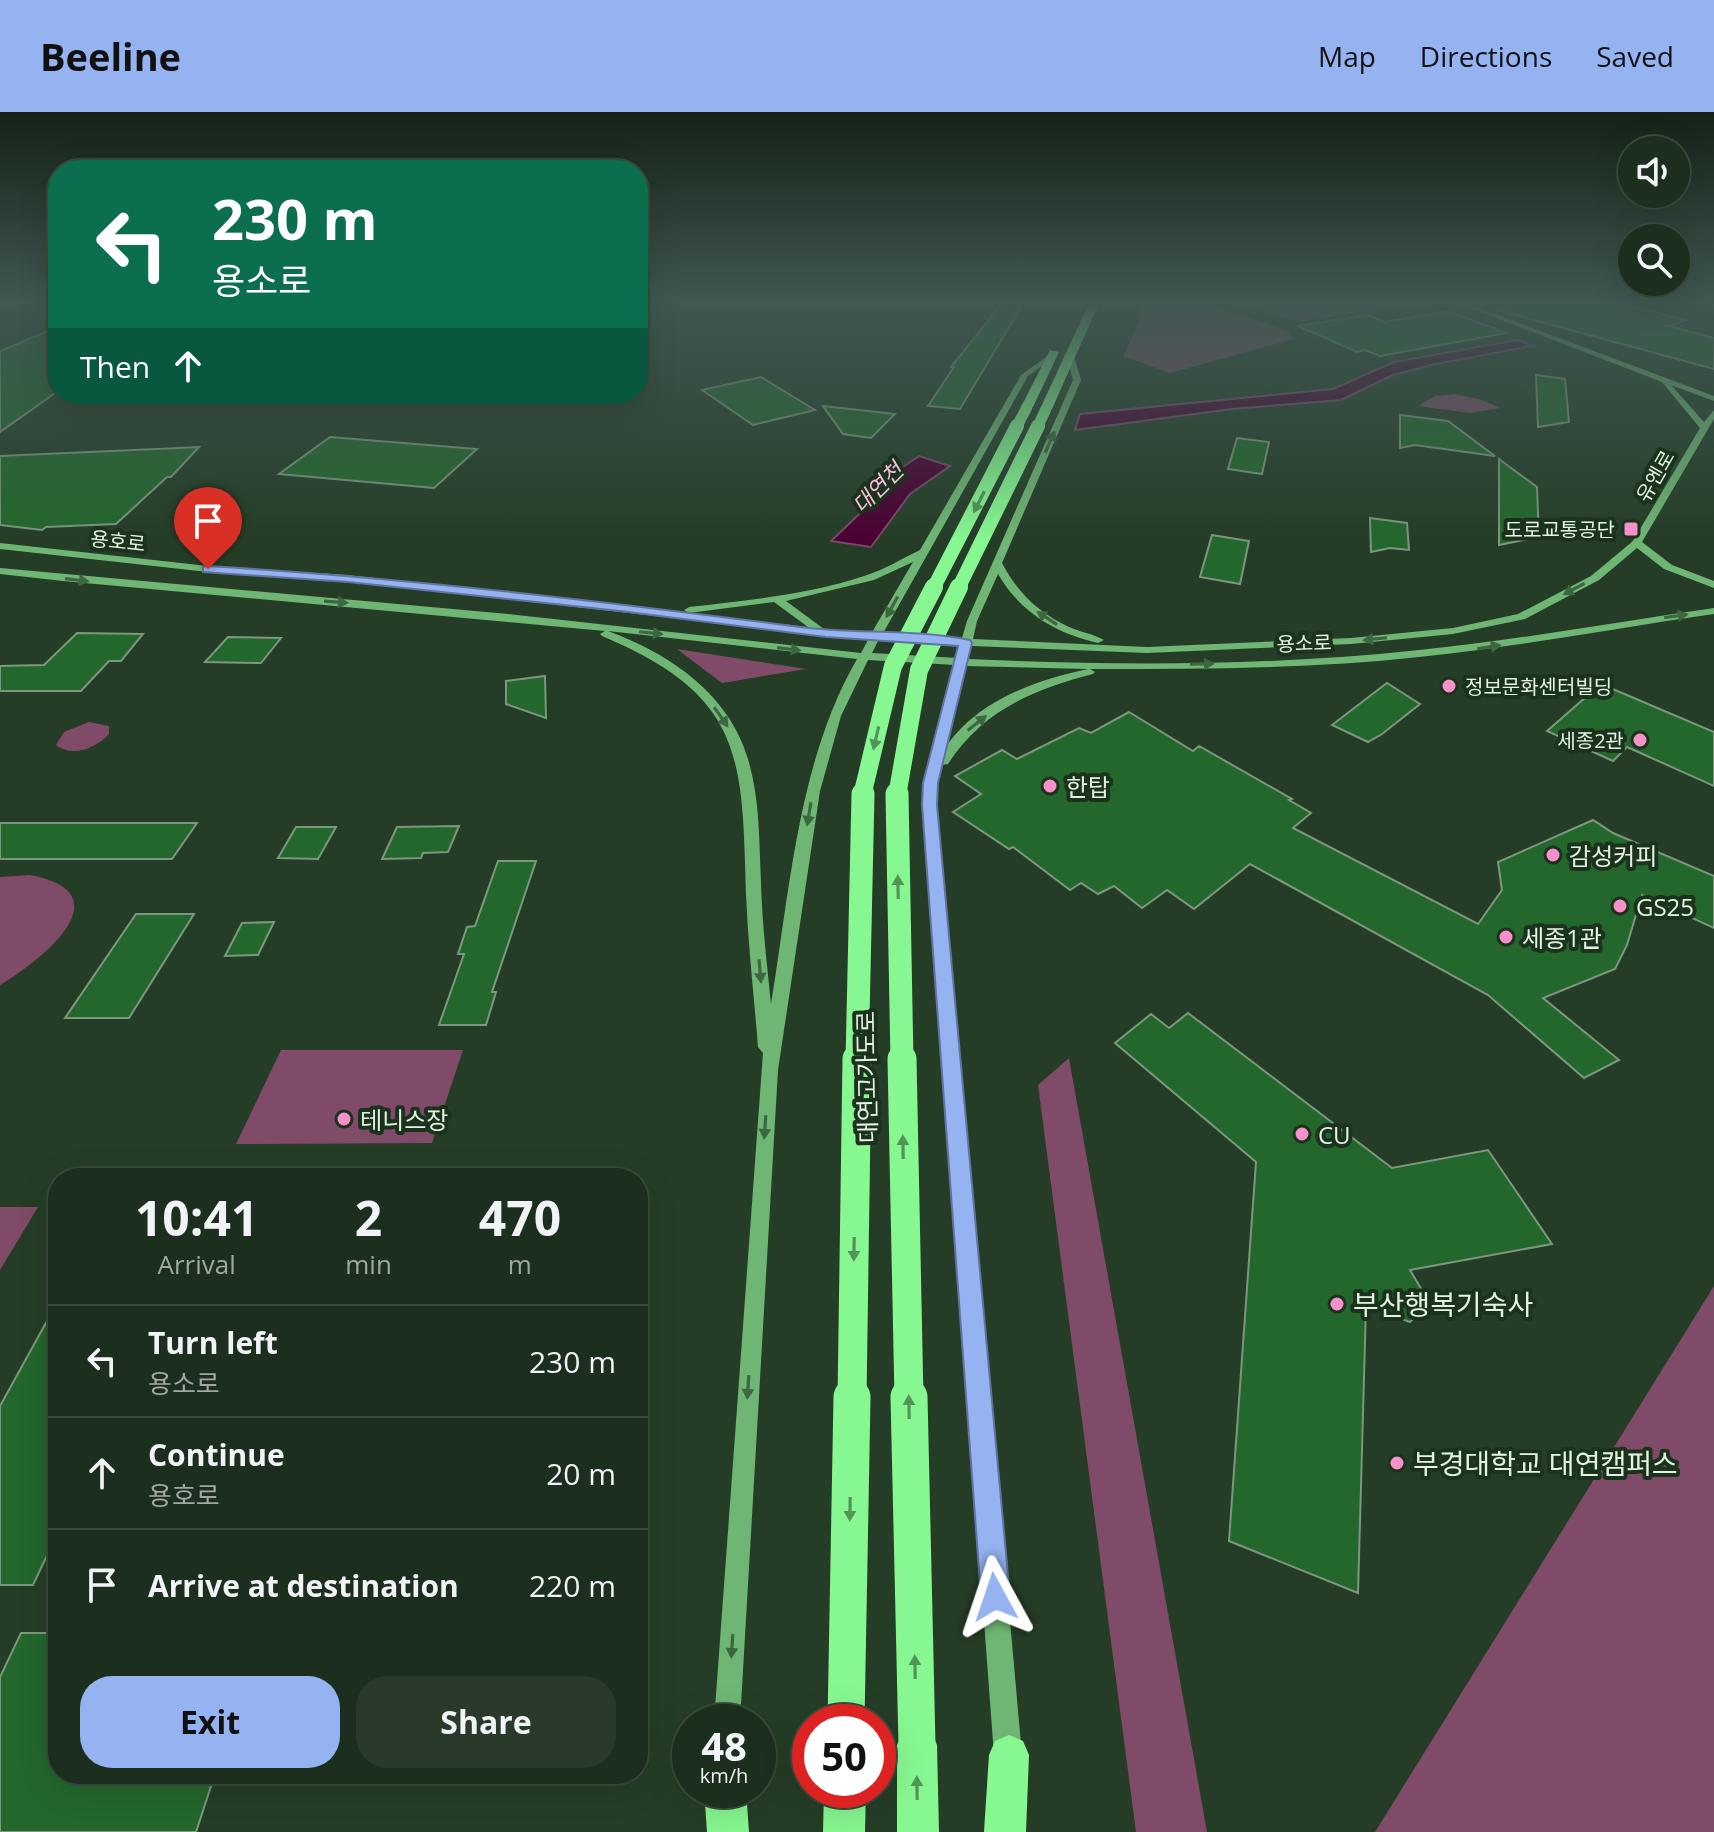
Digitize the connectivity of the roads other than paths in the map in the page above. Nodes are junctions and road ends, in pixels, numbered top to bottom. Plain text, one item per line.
1 (1021, 381) edge
2 (1044, 381) edge
3 (1053, 381) edge
4 (1076, 381) edge
5 (1664, 382) joint
6 (1714, 399) edge
7 (1036, 408) junction
8 (1714, 412) edge
9 (1709, 425) edge
10 (1637, 543) junction
11 (0, 546) edge
12 (925, 550) junction
13 (0, 553) edge
14 (61, 553) junction
15 (997, 562) junction
16 (208, 569) junction
17 (0, 571) edge
18 (110, 583) junction
19 (1714, 585) edge
20 (775, 598) junction
21 (620, 607) junction
22 (1714, 611) edge
23 (590, 627) junction
24 (826, 634) junction
25 (876, 638) junction
26 (901, 639) joint
27 (965, 643) junction
28 (1147, 650) junction
29 (865, 656) junction
30 (892, 658) joint
31 (960, 662) junction
32 (1124, 666) junction
33 (931, 783) junction
34 (769, 1070) junction
35 (728, 1704) edge
36 (846, 1704) edge
37 (1009, 1755) junction
38 (721, 1808) edge
39 (726, 1808) edge
40 (845, 1808) edge
41 (718, 1832) edge
42 (728, 1832) edge
43 (844, 1832) edge
44 (918, 1832) edge
45 (1005, 1832) edge
46 (1014, 1832) edge

1 - 12 main road
2 - 7 highway, 대연고가도로
3 - 7 highway, 대연고가도로
15 -> 4 main road
5 - 6 main road
5 - 9 main road
7 -> 36 highway, 대연고가도로, bridge
44 -> 7 highway, 대연고가도로, bridge
8 - 9 main road, 유엔로
9 - 10 main road, 유엔로
10 - 19 main road
10 -> 28 main road, 용소로
11 - 14 main road, 용호로
12 - 20 main road
12 -> 25 main road
13 - 14 main road
14 - 16 main road, 용호로
15 - 27 main road
28 -> 15 main road
16 - 18 main road
16 - 21 main road, 용호로
17 -> 18 main road, 용호로
18 -> 23 main road, 용호로
20 - 21 main road
20 - 24 main road
21 - 24 main road, 용호로
32 -> 22 main road, 용소로
23 -> 29 main road, 용호로
23 -> 34 main road
24 - 25 main road, 용호로
25 - 26 main road, 용호로
25 - 29 main road
26 - 27 main road, 용소로
27 - 28 main road, 용소로
27 - 31 main road
29 - 30 main road, 용호로
29 -> 34 main road
30 - 31 main road, 용소로
31 - 32 main road, 용소로
31 - 33 main road
33 -> 32 main road
33 - 37 main road
34 -> 35 main road
37 - 45 highway
37 - 46 main road
38 - 41 main road
39 - 42 highway
40 - 43 highway

